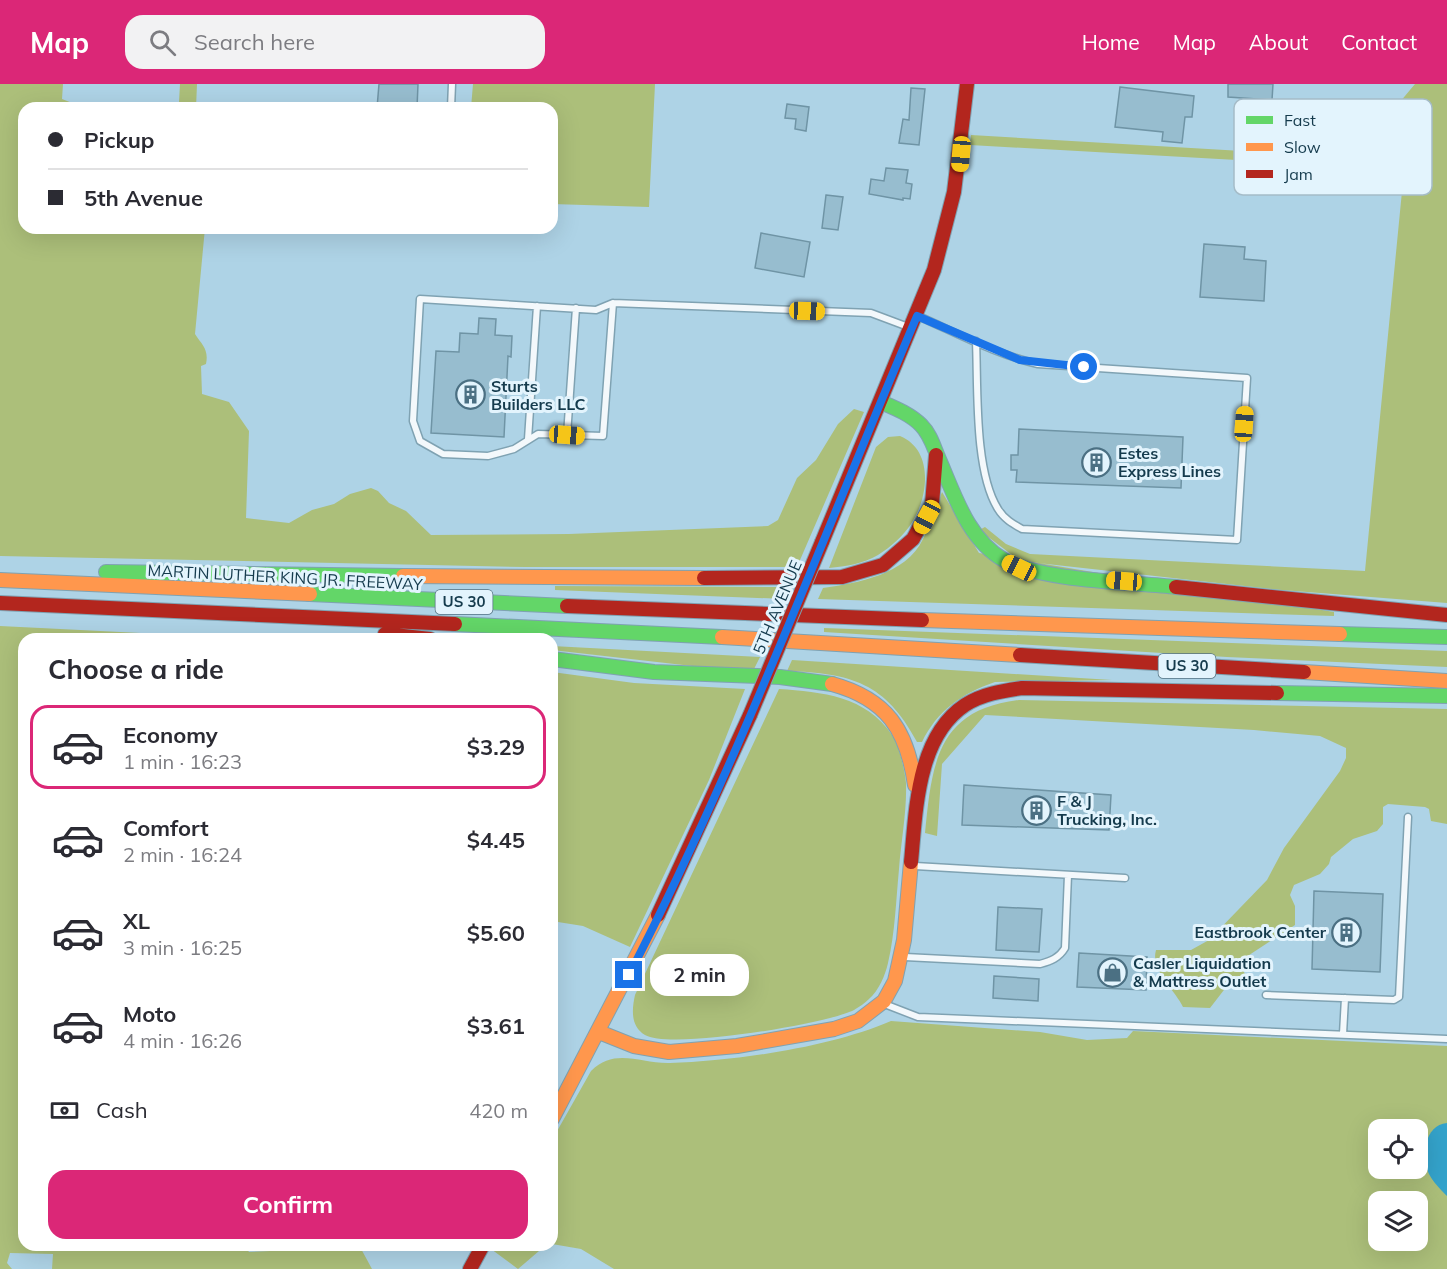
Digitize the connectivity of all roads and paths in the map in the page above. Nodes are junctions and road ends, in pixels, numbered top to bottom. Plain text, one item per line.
1 (452, 84) edge
2 (967, 84) edge
3 (451, 102) edge
4 (613, 303) junction
5 (537, 306) junction
6 (576, 308) junction
7 (914, 322) junction
8 (976, 341) junction
9 (881, 402) junction
10 (567, 435) junction
11 (528, 439) junction
12 (936, 455) junction
13 (0, 578) edge
14 (0, 603) edge
15 (78, 606) junction
16 (1447, 615) edge
17 (370, 633) edge
18 (1447, 637) edge
19 (558, 660) edge
20 (1447, 681) edge
21 (1447, 696) edge
22 (917, 795) junction
23 (1408, 816) dead end
24 (911, 866) junction
25 (1068, 875) junction
26 (1125, 878) dead end
27 (901, 957) junction
28 (1266, 995) dead end
29 (1345, 998) junction
30 (884, 1003) junction
31 (599, 1032) junction
32 (1343, 1034) junction
33 (1447, 1039) edge
34 (558, 1108) edge
35 (480, 1251) edge
36 (470, 1269) edge

1 - 3 lane
2 - 7 main road, 5TH AVENUE
4 - 6 lane
4 - 7 lane
4 - 10 lane
5 - 6 lane
5 - 11 lane
5 - 11 lane
6 - 10 lane
7 - 8 lane
7 - 9 main road, 5TH AVENUE
8 - 8 lane
9 - 12 main road
9 - 31 main road, 5TH AVENUE, bridge
10 - 11 lane
12 - 13 main road
12 - 16 main road
13 - 18 main road, MARTIN LUTHER KING JR. FREEWAY / US 30
14 - 15 main road, US 30
15 - 17 main road
15 - 20 main road, US 30
19 - 22 main road
21 - 22 main road
22 - 24 main road
23 - 29 lane
24 - 25 lane
24 - 27 main road
25 - 26 lane
25 - 27 lane
27 - 30 main road
28 - 29 lane
29 - 32 lane
30 - 31 main road
30 - 32 lane
31 - 34 main road, 5TH AVENUE
32 - 33 lane
35 - 36 main road

